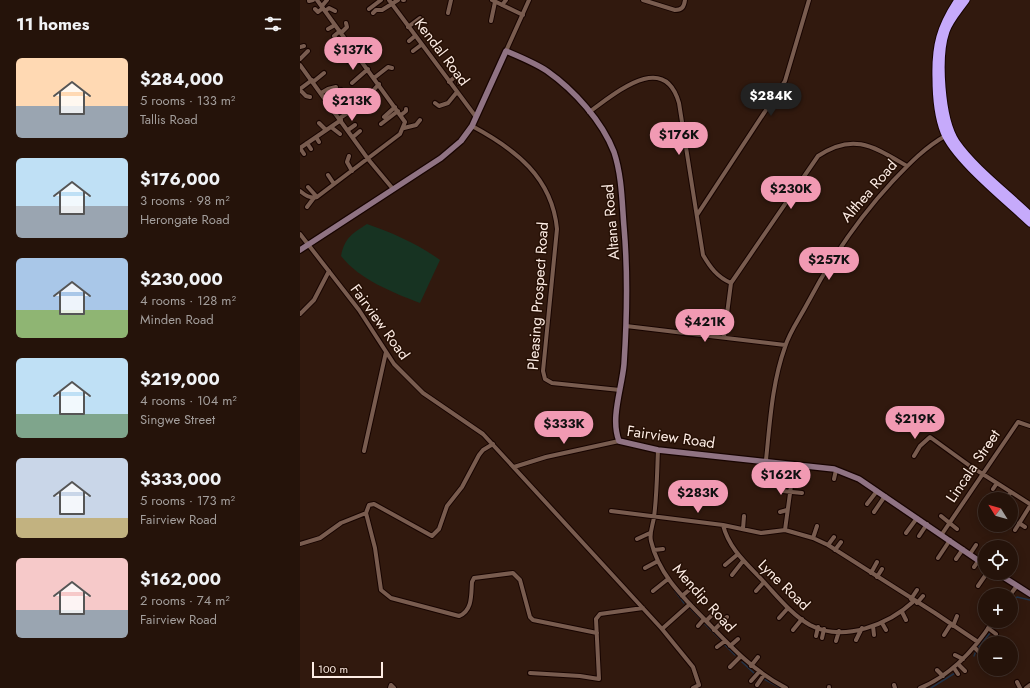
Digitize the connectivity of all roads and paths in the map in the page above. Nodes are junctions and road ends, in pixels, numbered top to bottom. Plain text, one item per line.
1 (317, 0) edge
2 (327, 0) edge
3 (381, 0) edge
4 (398, 0) edge
5 (451, 0) edge
6 (506, 0) edge
7 (529, 0) edge
8 (643, 0) edge
9 (685, 0) edge
10 (809, 0) edge
11 (958, 0) edge
12 (966, 0) edge
13 (494, 1) edge
14 (390, 2) edge
15 (502, 5) junction
16 (323, 8) junction
17 (315, 9) dead end
18 (369, 9) dead end
19 (335, 11) dead end
20 (373, 13) dead end
21 (448, 13) dead end
22 (523, 15) junction
23 (420, 18) dead end
24 (492, 21) dead end
25 (346, 23) dead end
26 (335, 25) junction
27 (408, 27) junction
28 (328, 29) dead end
29 (340, 32) junction
30 (414, 36) junction
31 (337, 40) dead end
32 (369, 40) dead end
33 (358, 41) dead end
34 (408, 42) dead end
35 (350, 44) junction
36 (421, 45) junction
37 (337, 50) dead end
38 (308, 51) dead end
39 (413, 51) dead end
40 (506, 51) junction
41 (355, 52) junction
42 (300, 58) edge
43 (348, 61) dead end
44 (300, 65) edge
45 (392, 68) dead end
46 (368, 69) junction
47 (324, 73) dead end
48 (374, 78) junction
49 (312, 81) junction
50 (449, 82) junction
51 (352, 83) dead end
52 (459, 83) dead end
53 (379, 84) junction
54 (336, 87) dead end
55 (300, 90) edge
56 (341, 90) dead end
57 (457, 92) junction
58 (321, 93) junction
59 (369, 95) dead end
60 (310, 97) dead end
61 (328, 102) junction
62 (435, 103) dead end
63 (397, 109) junction
64 (406, 109) dead end
65 (349, 112) dead end
66 (590, 112) junction
67 (401, 115) junction
68 (384, 117) dead end
69 (476, 117) junction
70 (341, 119) junction
71 (420, 120) dead end
72 (319, 123) dead end
73 (381, 124) dead end
74 (355, 125) dead end
75 (472, 126) junction
76 (331, 127) junction
77 (404, 128) junction
78 (326, 130) junction
79 (348, 130) junction
80 (360, 131) dead end
81 (340, 134) dead end
82 (948, 134) junction
83 (316, 137) junction
84 (353, 137) junction
85 (319, 142) dead end
86 (307, 143) junction
87 (300, 148) edge
88 (312, 150) dead end
89 (304, 154) dead end
90 (350, 156) dead end
91 (368, 159) junction
92 (907, 166) junction
93 (352, 171) junction
94 (328, 175) dead end
95 (334, 184) junction
96 (308, 187) dead end
97 (393, 189) junction
98 (300, 191) edge
99 (315, 198) junction
100 (307, 207) dead end
101 (696, 215) junction
102 (1030, 215) edge
103 (1030, 222) edge
104 (300, 234) edge
105 (309, 244) junction
106 (300, 250) edge
107 (328, 271) junction
108 (731, 283) junction
109 (300, 314) edge
110 (626, 326) junction
111 (724, 338) junction
112 (785, 346) junction
113 (386, 352) junction
114 (620, 390) junction
115 (1030, 426) edge
116 (619, 441) junction
117 (493, 444) junction
118 (658, 450) junction
119 (364, 451) dead end
120 (914, 456) dead end
121 (766, 460) junction
122 (794, 464) junction
123 (514, 467) junction
124 (836, 470) junction
125 (983, 474) junction
126 (834, 479) dead end
127 (997, 483) junction
128 (993, 489) dead end
129 (790, 490) junction
130 (783, 491) dead end
131 (876, 491) junction
132 (1011, 492) edge
133 (802, 493) dead end
134 (885, 496) junction
135 (1018, 497) edge
136 (867, 504) dead end
137 (1030, 505) edge
138 (787, 510) junction
139 (611, 511) dead end
140 (1028, 511) edge
141 (780, 512) dead end
142 (874, 512) dead end
143 (366, 513) junction
144 (744, 516) dead end
145 (940, 516) dead end
146 (654, 517) junction
147 (917, 518) junction
148 (949, 523) junction
149 (927, 524) junction
150 (1019, 524) joint
151 (723, 525) junction
152 (817, 526) dead end
153 (1025, 527) dead end
154 (743, 529) junction
155 (957, 529) dead end
156 (785, 530) junction
157 (650, 532) junction
158 (906, 532) dead end
159 (942, 534) junction
160 (919, 536) dead end
161 (834, 537) dead end
162 (813, 538) junction
163 (636, 539) dead end
164 (950, 540) junction
165 (841, 542) dead end
166 (300, 544) edge
167 (976, 545) dead end
168 (828, 546) junction
169 (663, 549) dead end
170 (963, 549) junction
171 (654, 550) junction
172 (836, 550) junction
173 (738, 554) junction
174 (970, 554) junction
175 (938, 558) dead end
176 (956, 559) dead end
177 (978, 559) edge
178 (658, 560) junction
179 (743, 561) junction
180 (978, 561) edge
181 (878, 562) dead end
182 (725, 565) dead end
183 (974, 567) dead end
184 (645, 568) dead end
185 (882, 569) dead end
186 (872, 573) junction
187 (732, 575) dead end
188 (877, 577) junction
189 (668, 579) junction
190 (982, 580) edge
191 (1006, 580) edge
192 (764, 582) junction
193 (978, 586) dead end
194 (1016, 587) joint
195 (689, 590) dead end
196 (756, 590) dead end
197 (917, 590) dead end
198 (652, 591) dead end
199 (1030, 594) edge
200 (682, 596) junction
201 (922, 596) dead end
202 (914, 601) junction
203 (690, 604) junction
204 (644, 608) junction
205 (788, 608) junction
206 (715, 612) dead end
207 (902, 612) junction
208 (958, 616) dead end
209 (727, 618) dead end
210 (779, 618) dead end
211 (802, 619) junction
212 (705, 620) junction
213 (906, 620) dead end
214 (882, 623) junction
215 (952, 625) junction
216 (698, 626) dead end
217 (873, 626) junction
218 (818, 627) junction
219 (862, 628) junction
220 (988, 628) joint
221 (662, 629) junction
222 (824, 629) junction
223 (714, 630) junction
224 (792, 630) dead end
225 (886, 630) dead end
226 (839, 631) junction
227 (597, 634) junction
228 (996, 634) dead end
229 (874, 635) dead end
230 (944, 635) dead end
231 (816, 636) dead end
232 (982, 636) edge
233 (822, 638) dead end
234 (738, 639) dead end
235 (725, 640) junction
236 (856, 640) dead end
237 (836, 641) dead end
238 (978, 642) joint
239 (730, 646) junction
240 (717, 647) dead end
241 (974, 647) junction
242 (978, 651) edge
243 (955, 655) dead end
244 (741, 656) junction
245 (758, 657) dead end
246 (962, 659) junction
247 (958, 664) junction
248 (751, 666) junction
249 (730, 667) dead end
250 (954, 668) junction
251 (938, 670) dead end
252 (965, 671) dead end
253 (759, 672) junction
254 (530, 673) dead end
255 (958, 674) dead end
256 (764, 675) junction
257 (943, 676) junction
258 (751, 681) dead end
259 (1017, 682) dead end
260 (757, 685) dead end
261 (1030, 685) edge
262 (390, 688) edge
263 (394, 688) edge
264 (693, 688) edge
265 (786, 688) edge
266 (920, 688) edge
267 (1020, 688) edge
268 (1026, 688) edge

1 - 16 street
2 - 16 street
3 - 18 street
4 - 14 street
5 - 21 street
6 - 15 street
7 - 22 street
8 - 9 street
10 - 101 street
11 - 82 highway
12 - 82 highway
13 - 15 street
13 - 24 street
14 - 20 street
14 - 27 street, Kendal Road
15 - 22 street
16 - 17 street
16 - 19 street
16 - 26 street
22 - 40 street
23 - 27 street
25 - 29 street
26 - 28 street
26 - 29 street
27 - 30 street, Kendal Road
29 - 31 street
29 - 35 street
30 - 34 street
30 - 36 street, Kendal Road
32 - 41 street
33 - 35 street
35 - 37 street
35 - 41 street
36 - 39 street
36 - 50 street, Kendal Road
38 - 42 street
40 - 66 main road, Altana Road
40 - 69 main road
41 - 43 street
41 - 46 street
44 - 49 street
45 - 48 street
46 - 48 street
46 - 51 street
47 - 49 street
48 - 53 street
49 - 55 street
49 - 58 street
50 - 52 street
50 - 57 street, Kendal Road
53 - 59 street
53 - 63 street
54 - 58 street
55 - 60 street
56 - 61 street
57 - 62 street
57 - 69 street, Kendal Road
58 - 61 street
61 - 70 street
63 - 67 street
63 - 68 street
63 - 73 street
64 - 67 street
65 - 70 street
66 - 101 street
66 - 110 main road, Altana Road
67 - 77 street
69 - 75 main road
70 - 76 street
70 - 79 street
71 - 77 street
72 - 78 street
74 - 79 street
75 - 97 main road
75 - 114 street, Pleasing Prospect Road
76 - 78 street
76 - 81 street
77 - 91 street
78 - 83 street
79 - 84 street
80 - 84 street
82 - 92 street, Althea Road
82 - 102 highway
82 - 103 highway
83 - 85 street
83 - 86 street
84 - 91 street
86 - 87 street
86 - 88 street
87 - 89 street
90 - 93 street
91 - 93 street
91 - 97 street
92 - 108 street
92 - 112 street, Althea Road
93 - 95 street
94 - 95 street
95 - 99 street
96 - 99 street
97 - 105 main road
98 - 99 street
99 - 100 street
101 - 108 street
104 - 105 street, Fairview Road
105 - 106 main road
105 - 107 street, Fairview Road
107 - 109 street
107 - 113 street, Fairview Road
108 - 111 street
110 - 111 street
110 - 114 main road, Altana Road
111 - 112 street
112 - 121 street, Althea Road
113 - 117 street, Fairview Road
113 - 119 street
114 - 116 main road, Altana Road
115 - 125 street, Lincala Street
116 - 118 main road, Fairview Road
116 - 123 street, Fairview Road
117 - 123 street, Fairview Road
117 - 143 street
118 - 121 main road, Fairview Road
118 - 146 street, Mendip Road
120 - 125 street
121 - 122 main road, Fairview Road
122 - 124 main road, Fairview Road
122 - 129 street
123 - 204 street
124 - 126 street
124 - 131 main road, Fairview Road
125 - 127 street
125 - 148 street, Lincala Street
127 - 128 street
127 - 132 street
129 - 130 street
129 - 133 street
129 - 138 street
131 - 134 main road, Fairview Road
131 - 136 street
134 - 142 street
134 - 147 main road, Fairview Road
135 - 137 street
137 - 140 street
138 - 141 street
138 - 156 street
139 - 146 street
140 - 150 street
143 - 166 street
143 - 227 street
144 - 154 street
145 - 148 street
146 - 151 street
146 - 157 street, Mendip Road
147 - 149 main road, Fairview Road
147 - 158 street
148 - 155 street
148 - 159 street, Lincala Street
149 - 159 main road, Fairview Road
149 - 160 street
150 - 153 street
151 - 154 street
151 - 173 street, Lyne Road
152 - 162 street
154 - 156 street
156 - 162 street
157 - 163 street
157 - 171 street, Mendip Road
159 - 164 main road, Fairview Road
161 - 168 street
162 - 168 street
164 - 170 main road, Fairview Road
164 - 175 street
165 - 172 street
167 - 174 street
168 - 172 street
169 - 171 street
170 - 174 main road, Fairview Road
170 - 176 street
171 - 178 street, Mendip Road
172 - 186 street
173 - 179 street, Lyne Road
173 - 182 street
174 - 177 main road, Fairview Road
178 - 184 street
178 - 189 street, Mendip Road
179 - 187 street
179 - 192 street, Lyne Road
180 - 183 street
181 - 186 street
185 - 188 street
186 - 188 street
188 - 202 street
189 - 198 street
189 - 200 street, Mendip Road
190 - 193 street
191 - 194 main road
192 - 196 street
192 - 205 street, Lyne Road
194 - 199 main road
195 - 200 street
197 - 202 street
200 - 203 street, Mendip Road
201 - 202 street
202 - 207 street, Lyne Road
202 - 215 street
203 - 212 street, Mendip Road
203 - 221 street
204 - 221 street
204 - 227 street
205 - 210 street
205 - 211 street, Lyne Road
206 - 212 street
207 - 213 street
207 - 214 street, Lyne Road
208 - 215 street
209 - 223 street
211 - 218 street, Lyne Road
211 - 224 street
212 - 216 street
212 - 223 street, Mendip Road
214 - 217 street, Lyne Road
214 - 225 street
215 - 230 street
215 - 238 street
217 - 219 street, Lyne Road
217 - 229 street
218 - 222 street, Lyne Road
218 - 231 street
219 - 226 street, Lyne Road
219 - 236 street
220 - 228 street
220 - 232 street
221 - 264 street
222 - 226 street, Lyne Road
222 - 233 street
223 - 235 street, Mendip Road
226 - 237 street
227 - 254 street
234 - 239 street
235 - 239 street, Mendip Road
235 - 240 street
238 - 241 street
239 - 244 street, Mendip Road
241 - 242 street
241 - 246 street
243 - 246 street
244 - 248 street, Mendip Road
244 - 249 street
245 - 248 street
246 - 247 street
247 - 250 street
247 - 252 street
248 - 253 street, Mendip Road
250 - 255 street
250 - 257 street
251 - 257 street
253 - 256 street, Mendip Road
253 - 258 street
256 - 260 street
256 - 265 street, Mendip Road
257 - 266 street
259 - 267 street
261 - 268 street
262 - 263 street

